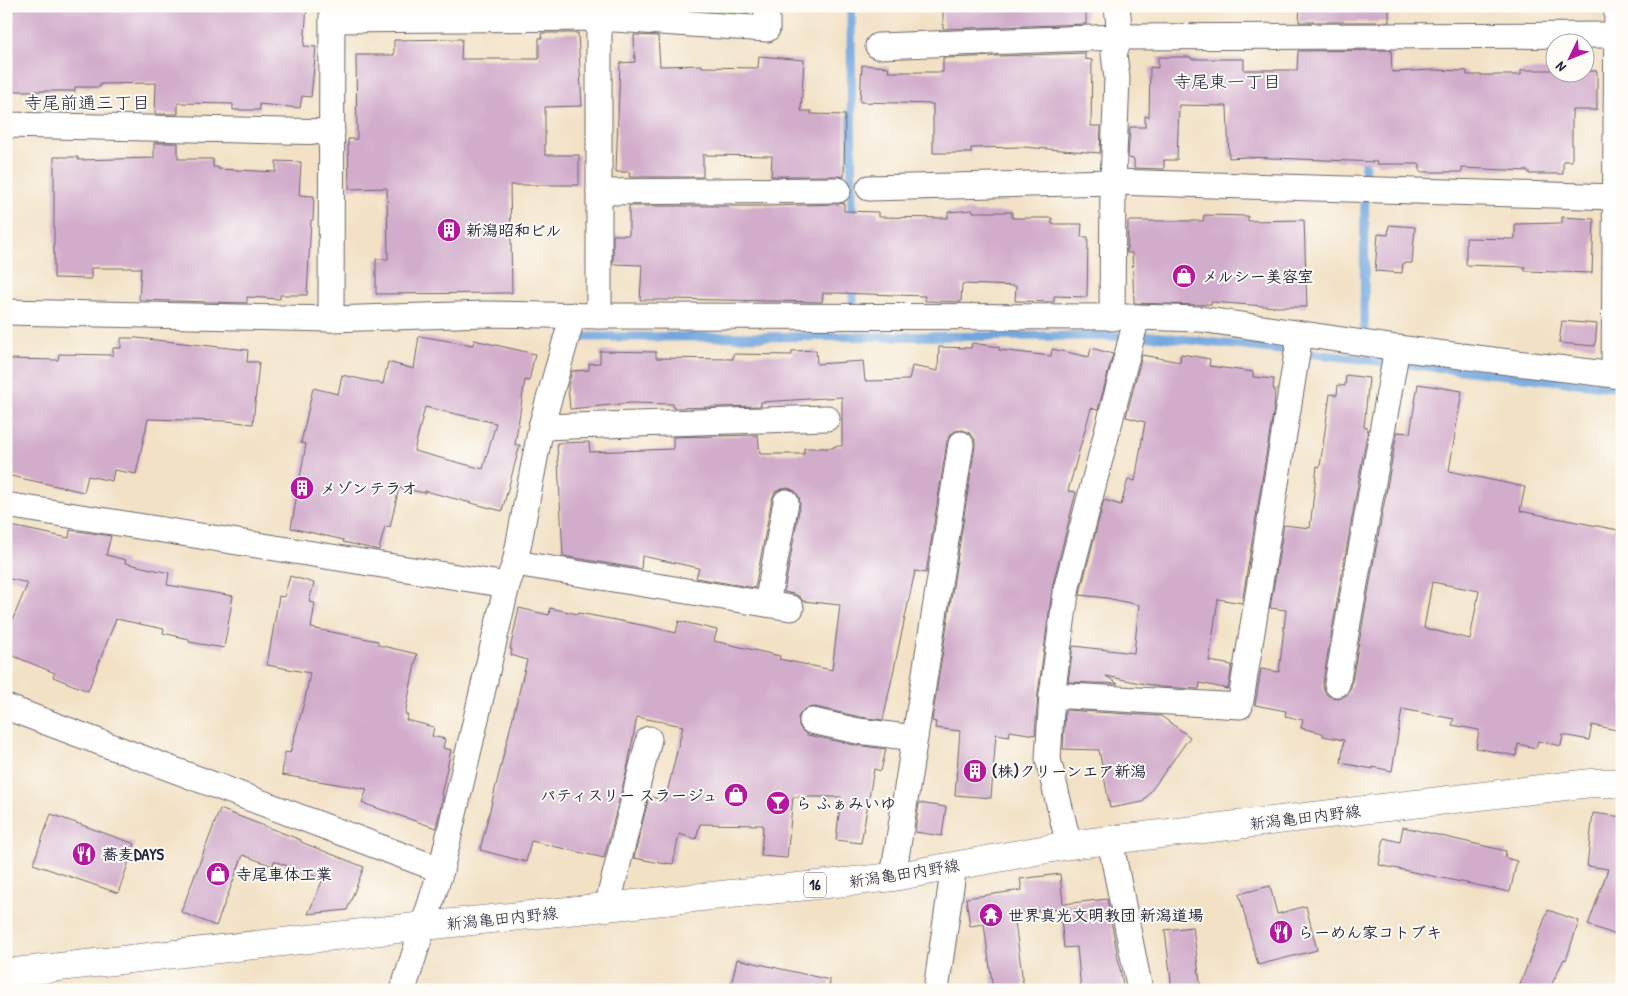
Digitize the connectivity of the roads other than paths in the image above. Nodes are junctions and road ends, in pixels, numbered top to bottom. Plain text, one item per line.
1 (767, 6) edge
2 (1117, 6) edge
3 (1617, 6) edge
4 (599, 12) edge
5 (332, 13) edge
6 (1617, 35) junction
7 (1120, 36) junction
8 (878, 46) dead end
9 (1619, 107) edge
10 (6, 125) edge
11 (332, 132) junction
12 (1113, 182) junction
13 (870, 188) dead end
14 (838, 190) dead end
15 (599, 192) junction
16 (1616, 197) junction
17 (1619, 266) edge
18 (6, 312) edge
19 (573, 315) junction
20 (599, 316) junction
21 (1137, 317) junction
22 (1112, 318) junction
23 (331, 319) junction
24 (1300, 335) junction
25 (1397, 348) junction
26 (1618, 375) edge
27 (827, 418) dead end
28 (541, 427) junction
29 (961, 444) dead end
30 (786, 502) dead end
31 (6, 505) edge
32 (511, 574) junction
33 (1337, 684) dead end
34 (1052, 695) junction
35 (6, 707) edge
36 (812, 721) dead end
37 (915, 738) junction
38 (649, 739) dead end
39 (1622, 784) edge
40 (1110, 840) junction
41 (1069, 845) junction
42 (954, 866) junction
43 (441, 870) junction
44 (893, 878) junction
45 (608, 907) junction
46 (424, 926) junction
47 (6, 973) edge
48 (403, 990) edge
49 (936, 990) edge
50 (1140, 990) edge

1 - 4 street
2 - 7 street
3 - 6 street
4 - 5 street
4 - 15 street
5 - 11 street
6 - 7 street
6 - 9 street
7 - 8 street
7 - 12 street
9 - 16 street
10 - 11 street
11 - 23 street
12 - 13 street
12 - 16 street
12 - 22 street
14 - 15 street
15 - 20 street
16 - 17 street
17 - 26 street
18 - 23 street
19 - 20 street
19 - 23 street
19 - 28 street
20 - 22 street
21 - 22 street
21 - 24 street
21 - 34 street
24 - 25 street
24 - 34 street
25 - 26 street
25 - 33 street
27 - 28 street
28 - 32 street
29 - 37 street
30 - 32 street
31 - 32 street
32 - 43 street
34 - 41 street
35 - 43 street
36 - 37 street
37 - 44 street
38 - 45 street
39 - 40 main road, 新潟亀田内野線 / 16
40 - 41 main road, 新潟亀田内野線 / 16
40 - 50 street
41 - 42 main road, 新潟亀田内野線 / 16
42 - 44 main road, 新潟亀田内野線 / 16
42 - 49 street
43 - 46 street
44 - 45 main road, 新潟亀田内野線 / 16
45 - 46 main road, 新潟亀田内野線 / 16
46 - 47 main road, 新潟亀田内野線 / 16
46 - 48 street

